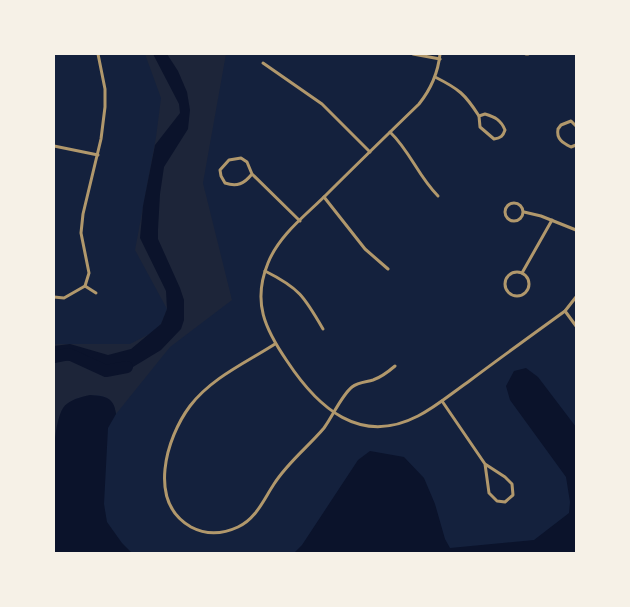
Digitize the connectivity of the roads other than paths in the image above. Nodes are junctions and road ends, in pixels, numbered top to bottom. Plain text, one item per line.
1 (98, 54) edge
2 (413, 54) edge
3 (440, 54) edge
4 (440, 59) junction
5 (263, 63) dead end
6 (435, 77) junction
7 (479, 116) junction
8 (576, 126) edge
9 (390, 132) junction
10 (576, 145) edge
11 (54, 146) edge
12 (370, 152) junction
13 (98, 155) junction
14 (252, 174) junction
15 (438, 196) dead end
16 (324, 197) junction
17 (524, 212) junction
18 (552, 220) junction
19 (300, 221) junction
20 (576, 230) edge
21 (388, 269) dead end
22 (265, 271) junction
23 (522, 273) junction
24 (85, 286) junction
25 (96, 293) dead end
26 (54, 297) edge
27 (576, 297) edge
28 (565, 311) junction
29 (576, 326) edge
30 (323, 328) dead end
31 (275, 344) junction
32 (396, 366) dead end
33 (442, 401) junction
34 (334, 413) junction
35 (485, 464) junction

1 - 13 street
2 - 4 street
3 - 4 street
4 - 6 street
5 - 12 street
6 - 7 street
6 - 9 street
7 - 7 street
8 - 10 street
9 - 12 street
9 - 15 street
11 - 13 street
12 - 16 street
13 - 24 street
14 - 14 street
14 - 19 street
16 - 19 street
16 - 21 street
17 - 17 street
17 - 18 street
18 - 20 street
18 - 23 street
19 - 22 street
22 - 30 street
22 - 31 street
23 - 23 street
24 - 25 street
24 - 26 street
27 - 28 street
28 - 29 street
28 - 33 street
31 - 34 street
31 - 34 street
32 - 34 street
33 - 34 street
33 - 35 street
35 - 35 street

